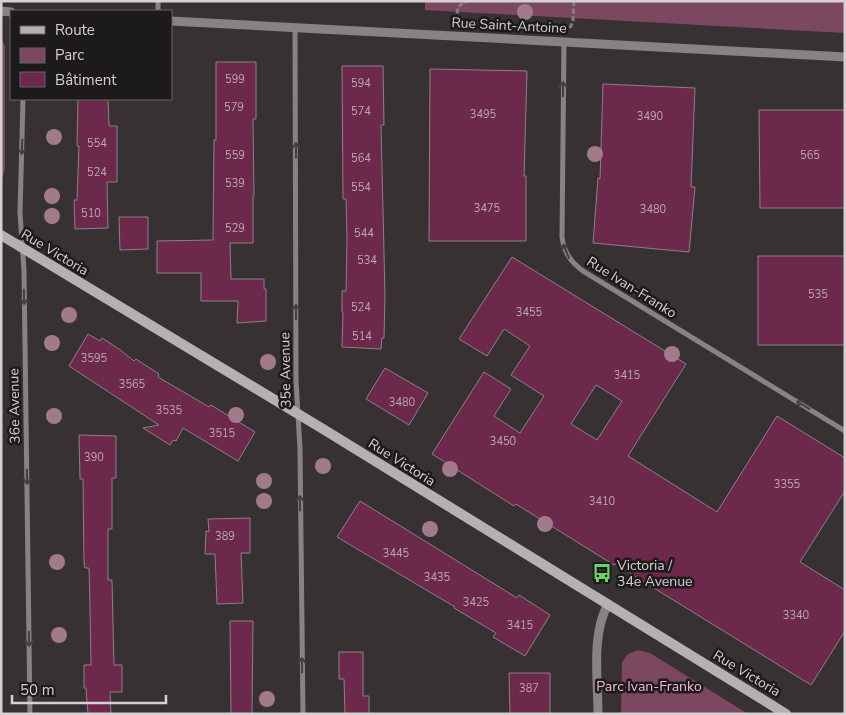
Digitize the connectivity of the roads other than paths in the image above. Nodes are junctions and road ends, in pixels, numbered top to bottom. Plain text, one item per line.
1 (172, 21) edge
2 (295, 27) junction
3 (564, 42) junction
4 (845, 57) edge
5 (23, 100) edge
6 (1, 235) edge
7 (22, 248) junction
8 (297, 413) junction
9 (845, 430) edge
10 (608, 604) junction
11 (30, 714) edge
12 (303, 714) edge
13 (598, 714) edge
14 (786, 714) edge

1 - 2 street, Rue Saint-Antoine
2 - 3 street, Rue Saint-Antoine
8 -> 2 street, 35e Avenue
3 - 4 street, Rue Saint-Antoine
9 -> 3 street, Rue Ivan-Franko
5 -> 7 street, 36e Avenue
6 - 7 main road, Rue Victoria
7 - 8 main road, Rue Victoria
7 -> 11 street, 36e Avenue
8 - 10 main road, Rue Victoria
12 -> 8 street, 35e Avenue
10 - 13 street
10 - 14 main road, Rue Victoria

